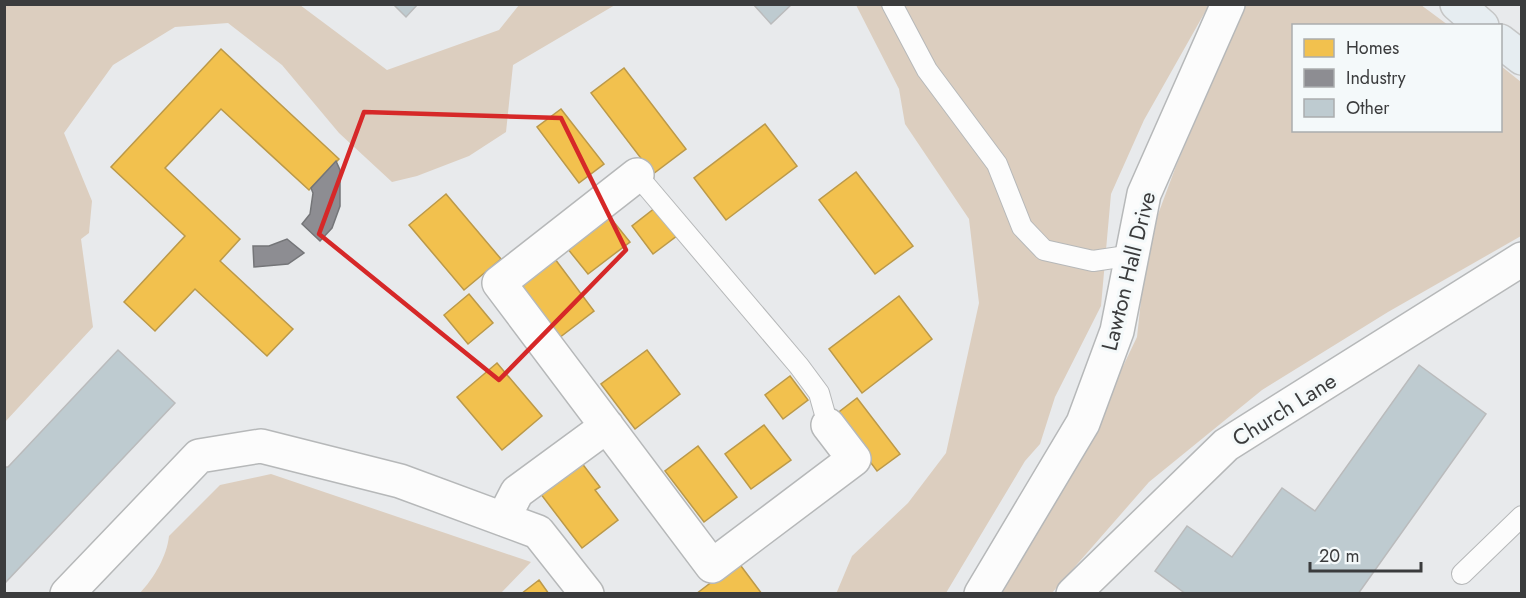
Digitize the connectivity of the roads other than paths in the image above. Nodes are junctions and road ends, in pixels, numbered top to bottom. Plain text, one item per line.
1 (892, 4) edge
2 (1228, 4) edge
3 (1457, 4) edge
4 (1480, 24) edge
5 (1502, 43) edge
6 (1521, 58) edge
7 (637, 175) joint
8 (1133, 255) junction
9 (1521, 259) edge
10 (828, 425) joint
11 (607, 426) junction
12 (1521, 516) edge
13 (503, 519) junction
14 (1462, 574) dead end
15 (67, 594) edge
16 (587, 594) edge
17 (981, 594) edge
18 (1073, 594) edge

1 - 8 lane
2 - 8 street, Lawton Hall Drive
3 - 4 main road
5 - 6 main road
7 - 10 lane
7 - 11 street
8 - 17 street, Lawton Hall Drive
9 - 18 street, Church Lane
10 - 11 street
11 - 13 street
12 - 14 lane
13 - 15 street
13 - 16 street

